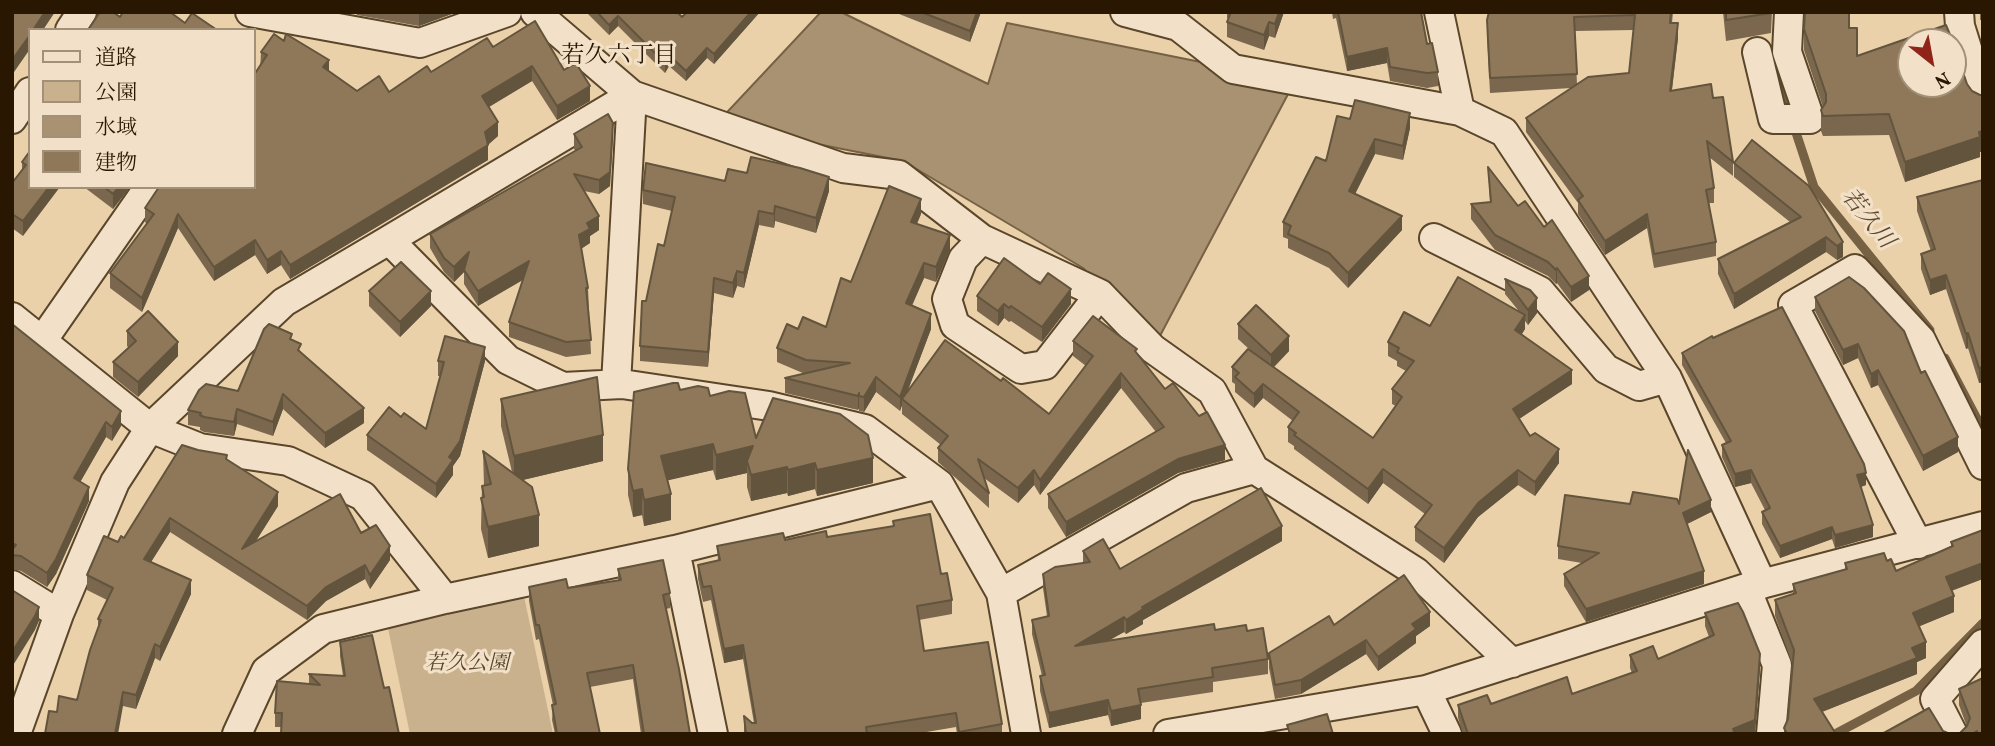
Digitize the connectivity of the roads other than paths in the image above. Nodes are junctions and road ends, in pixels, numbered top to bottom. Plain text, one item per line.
1 (82, 12) edge
2 (507, 12) edge
3 (535, 12) edge
4 (1125, 12) edge
5 (1439, 12) edge
6 (1789, 12) edge
7 (1959, 12) edge
8 (257, 21) edge
9 (71, 28) edge
10 (1757, 52) dead end
11 (28, 95) edge
12 (632, 95) junction
13 (1983, 99) edge
14 (1460, 111) junction
15 (12, 119) edge
16 (148, 189) edge
17 (1434, 238) dead end
18 (982, 239) junction
19 (389, 240) junction
20 (1100, 294) junction
21 (12, 317) edge
22 (42, 341) junction
23 (1667, 378) junction
24 (616, 384) junction
25 (150, 428) junction
26 (1983, 465) edge
27 (1254, 469) junction
28 (939, 484) junction
29 (1983, 526) edge
30 (1917, 544) junction
31 (675, 550) junction
32 (12, 585) edge
33 (1754, 586) junction
34 (1001, 593) junction
35 (445, 599) junction
36 (59, 614) junction
37 (1983, 645) edge
38 (1512, 663) junction
39 (1426, 690) junction
40 (16, 734) edge
41 (237, 734) edge
42 (713, 734) edge
43 (1026, 734) edge
44 (1168, 734) edge
45 (1447, 734) edge
46 (1771, 734) edge
47 (1953, 734) edge

1 - 9 street
2 - 8 street
3 - 12 street
4 - 14 street
5 - 14 street
6 - 10 street
7 - 13 street
11 - 15 street
12 - 18 street
12 - 19 street
12 - 24 street
14 - 23 street
16 - 22 street
17 - 23 street
18 - 20 street
18 - 20 street
19 - 24 street
19 - 25 street
20 - 27 street
21 - 22 street
22 - 25 street
23 - 33 street
24 - 28 street
25 - 35 street
25 - 36 street
26 - 30 street
27 - 34 street
27 - 38 street
28 - 31 street
28 - 34 street
29 - 30 street
30 - 33 street
31 - 35 street
31 - 42 street
32 - 36 street
33 - 38 street
33 - 46 street
34 - 43 street
35 - 41 street
36 - 40 street
37 - 47 street
38 - 39 street
39 - 44 street
39 - 45 street

